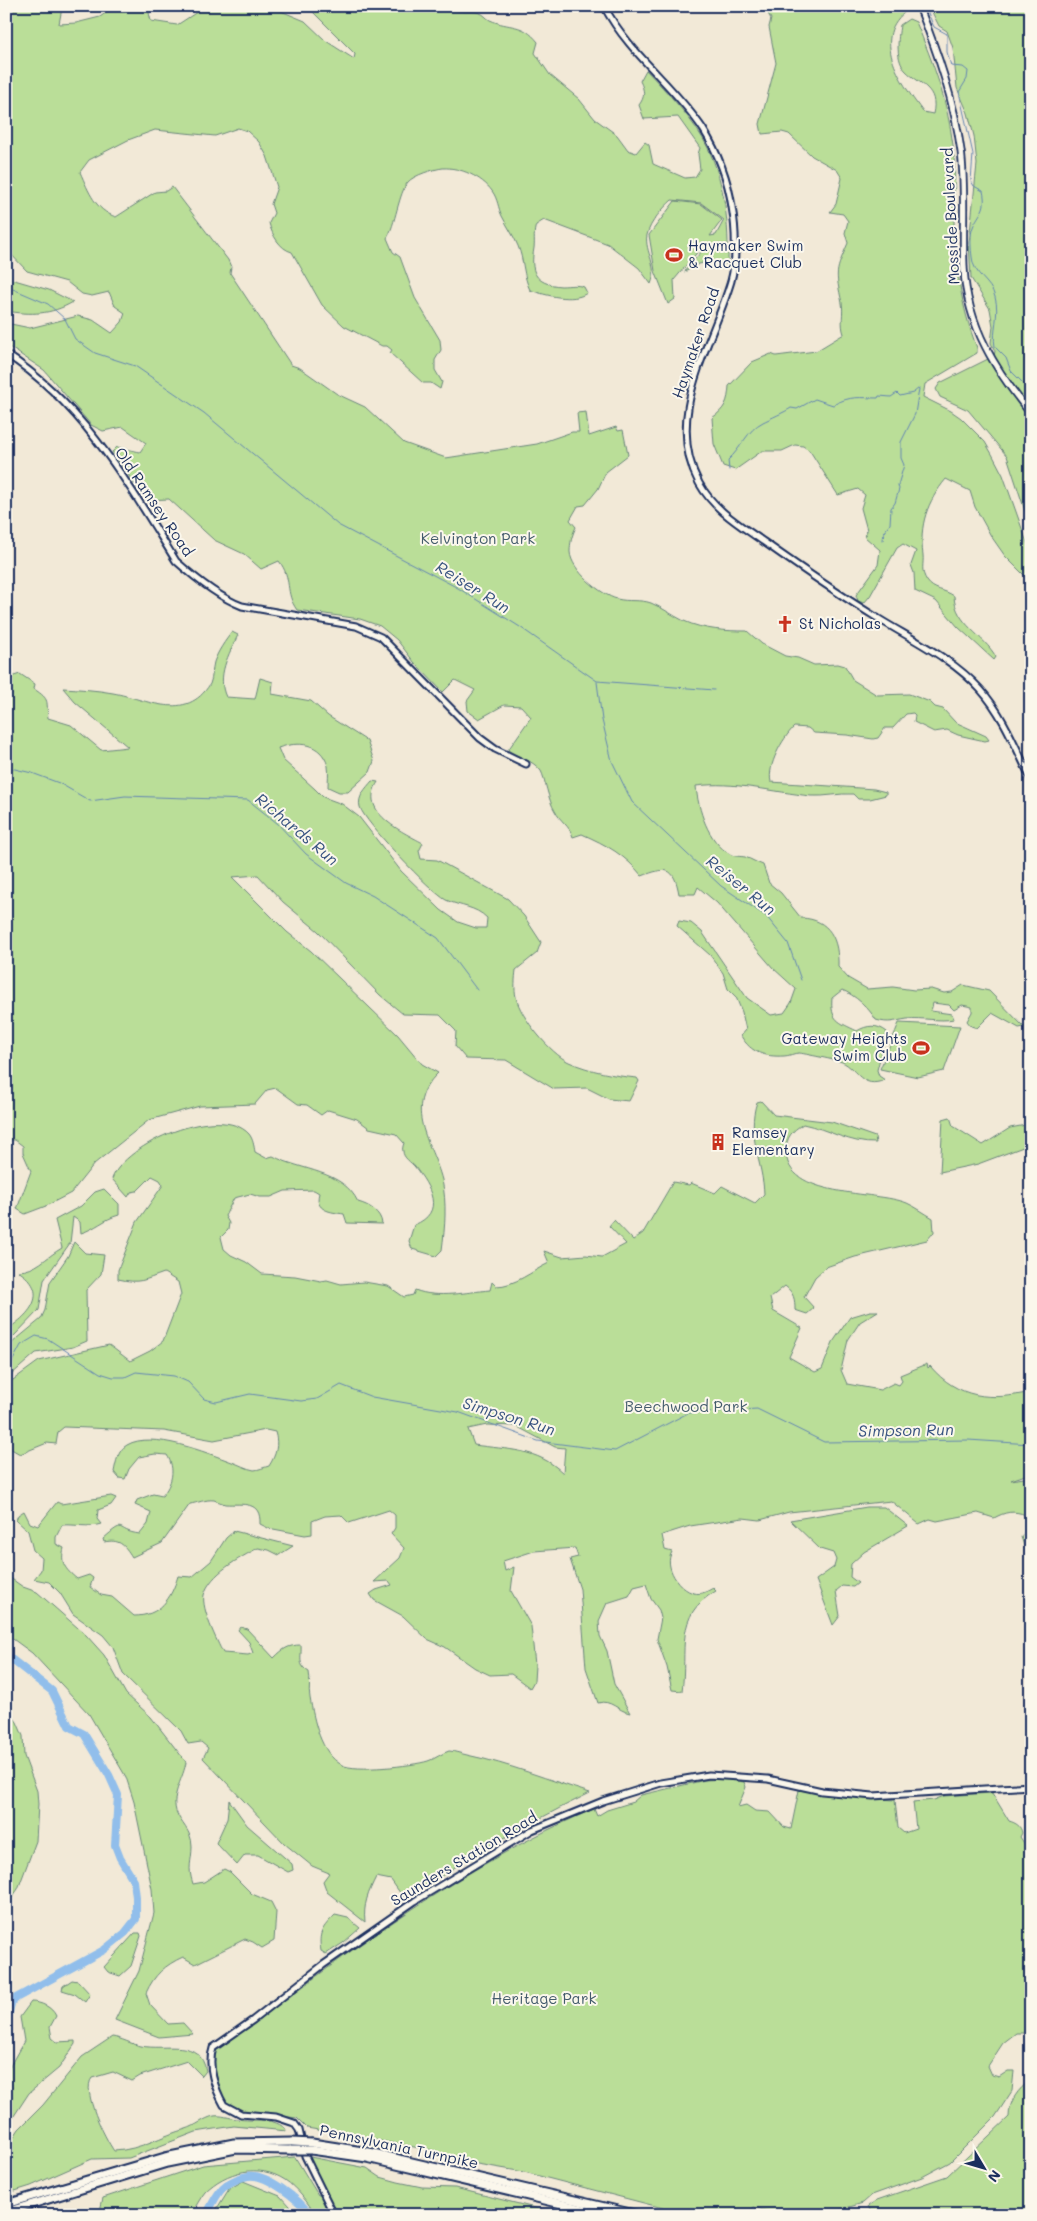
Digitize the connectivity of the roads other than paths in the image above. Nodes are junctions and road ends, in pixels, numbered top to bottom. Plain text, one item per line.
1 (604, 6) edge
2 (919, 6) edge
3 (6, 354) edge
4 (1031, 414) edge
5 (526, 764) dead end
6 (1031, 779) edge
7 (1031, 1786) edge
8 (312, 2147) junction
9 (8, 2204) edge
10 (9, 2212) edge
11 (334, 2215) edge
12 (608, 2215) edge
13 (640, 2215) edge

1 - 6 street, Haymaker Road
2 - 4 main road, Mosside Boulevard
3 - 5 street, Old Ramsey Road
7 - 11 street, Saunders Station Road
8 - 9 highway, Pennsylvania Turnpike, bridge
8 - 10 highway, Pennsylvania Turnpike, bridge
8 - 12 highway, Pennsylvania Turnpike
8 - 13 highway, Pennsylvania Turnpike

